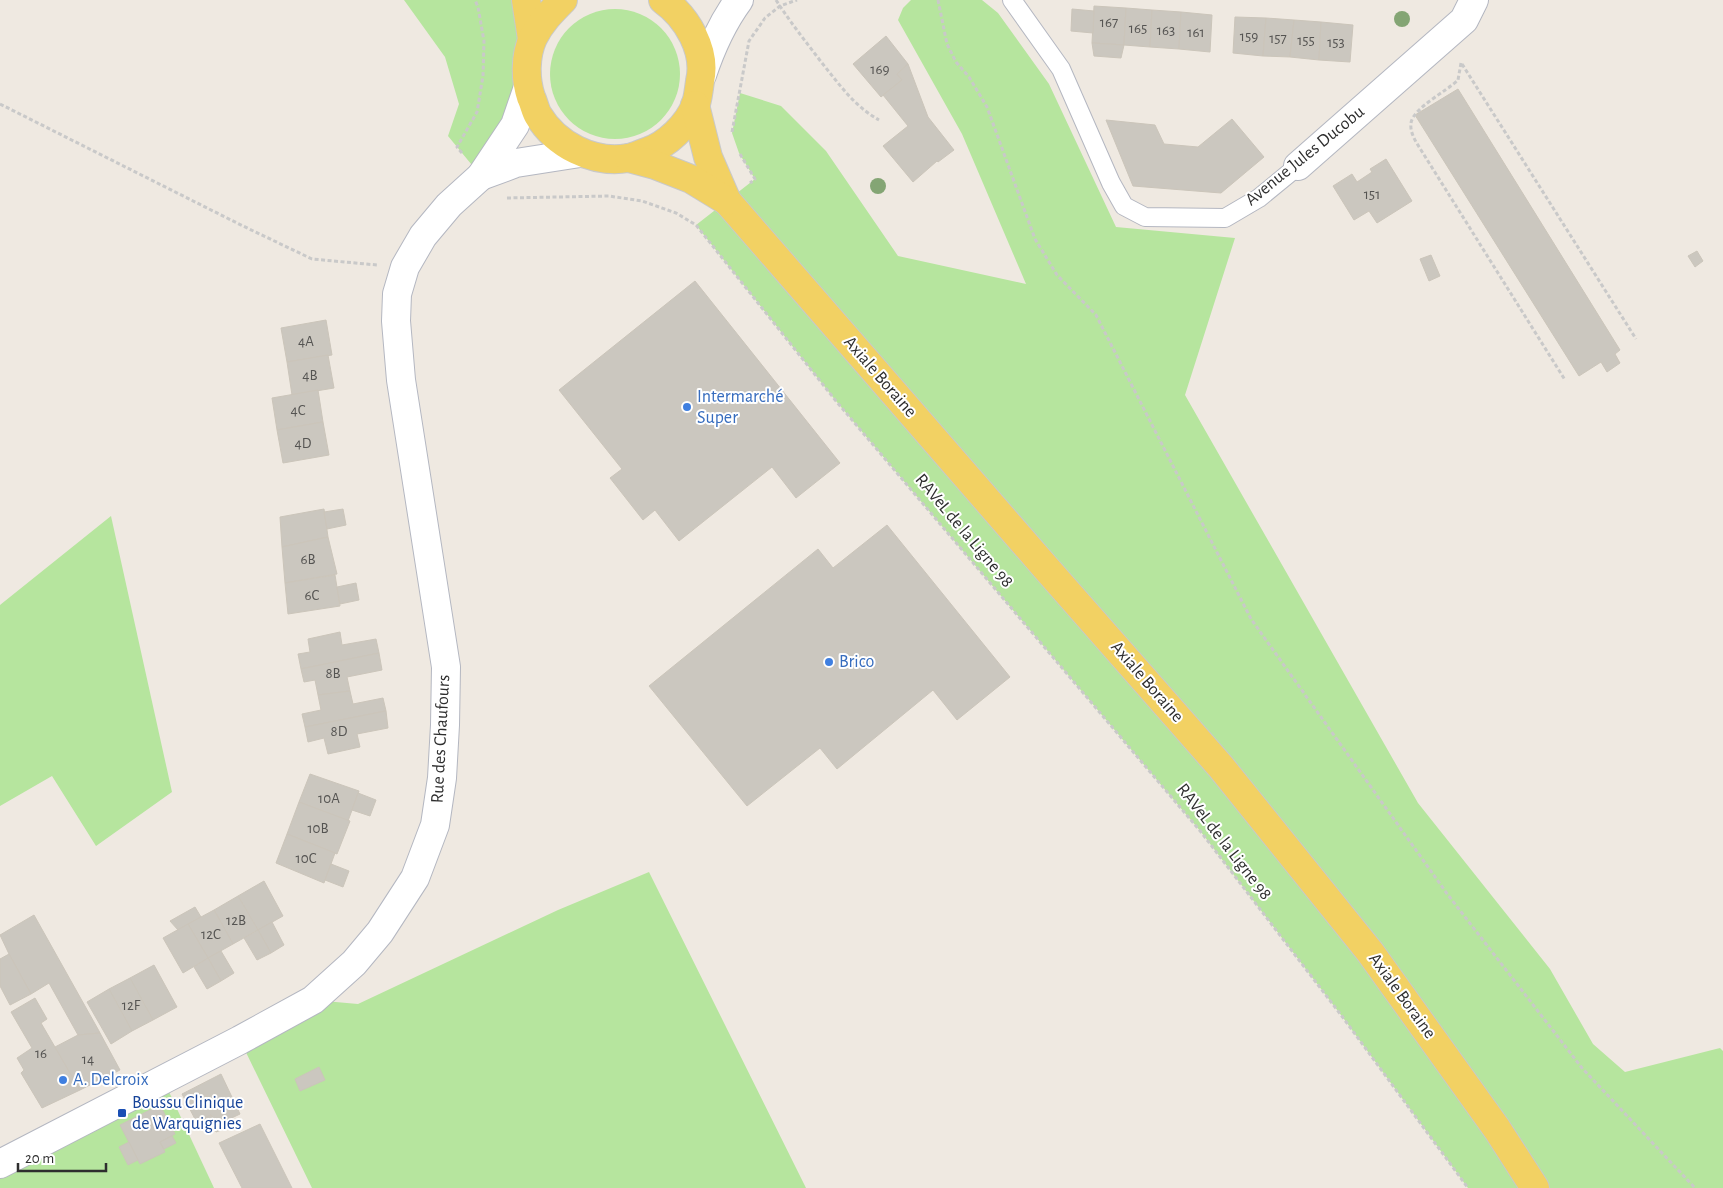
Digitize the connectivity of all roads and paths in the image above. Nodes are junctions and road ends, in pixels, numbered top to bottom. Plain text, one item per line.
1 (475, 0) edge
2 (526, 0) edge
3 (564, 0) edge
4 (663, 0) edge
5 (739, 0) edge
6 (776, 0) edge
7 (797, 0) edge
8 (938, 0) edge
9 (1012, 0) edge
10 (780, 6) junction
11 (1469, 10) edge
12 (532, 40) junction
13 (1461, 63) junction
14 (702, 75) junction
15 (528, 87) junction
16 (0, 104) edge
17 (696, 104) junction
18 (879, 120) dead end
19 (734, 140) dead end
20 (737, 146) dead end
21 (580, 152) junction
22 (629, 158) junction
23 (1298, 166) joint
24 (481, 176) junction
25 (727, 201) junction
26 (405, 267) junction
27 (1636, 339) dead end
28 (1565, 380) dead end
29 (0, 1164) edge
30 (1468, 1188) edge
31 (1535, 1188) edge
32 (1695, 1188) edge

1 - 24 path, RAVeL de la Ligne 98
2 - 12 main road
3 - 12 main road
4 - 14 main road
5 - 14 street
6 - 10 path
7 - 10 path
8 - 32 path
9 - 23 lane, Avenue Jules Ducobu
10 - 18 path
10 - 19 path
11 - 13 path
11 - 23 street, Avenue Jules Ducobu
12 - 15 main road
13 - 27 path
13 - 28 path
14 - 17 main road
15 - 21 main road
15 - 24 street, Rue des Chaufours
16 - 26 path
17 - 22 main road
17 - 25 main road, Axiale Boraine
20 - 25 path
21 - 22 main road
21 - 24 street, Rue des Chaufours
22 - 25 main road, Axiale Boraine
24 - 26 street, Rue des Chaufours
24 - 30 path, RAVeL de la Ligne 98
25 - 31 main road, Axiale Boraine
26 - 29 street, Rue des Chaufours

